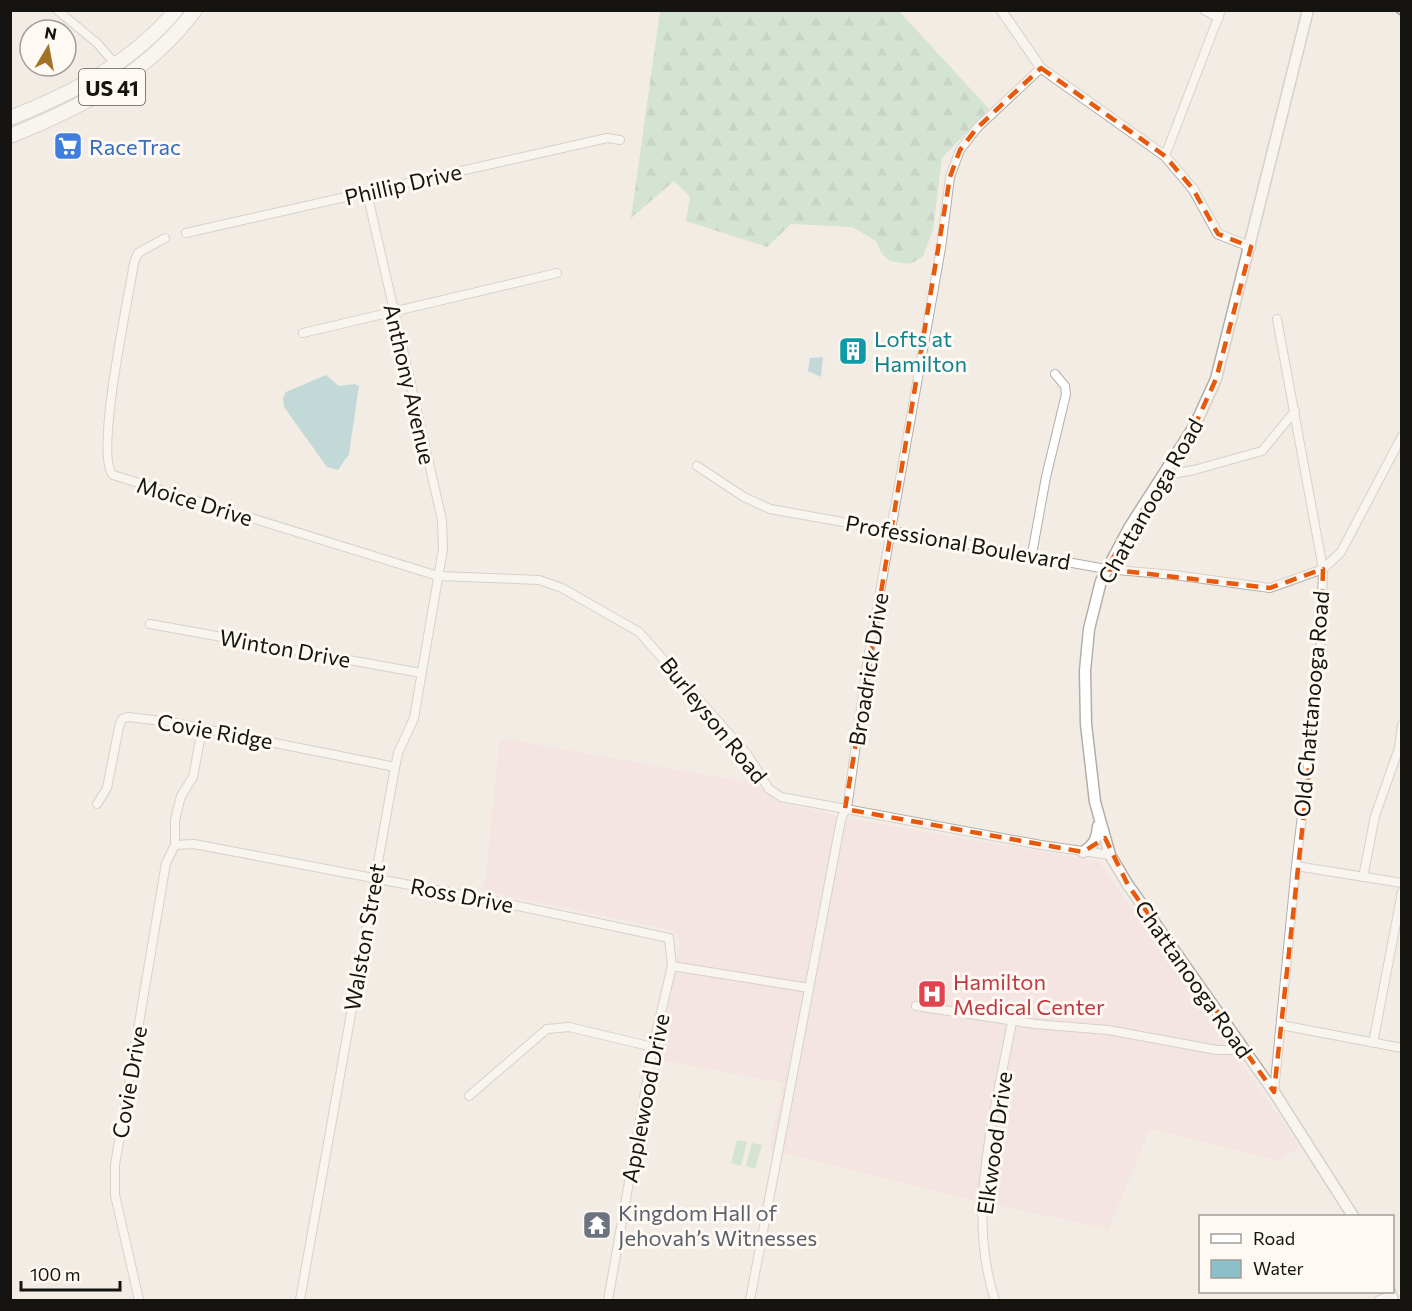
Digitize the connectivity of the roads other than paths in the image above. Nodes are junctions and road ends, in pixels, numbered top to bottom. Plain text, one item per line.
1 (57, 10) edge
2 (176, 10) edge
3 (195, 10) edge
4 (1001, 10) edge
5 (1204, 10) edge
6 (1308, 10) edge
7 (1220, 14) edge
8 (116, 65) junction
9 (1041, 68) junction
10 (10, 118) edge
11 (10, 136) edge
12 (620, 140) dead end
13 (1165, 156) junction
14 (367, 193) junction
15 (186, 233) dead end
16 (165, 238) dead end
17 (1251, 247) junction
18 (557, 273) dead end
19 (394, 310) junction
20 (1277, 320) dead end
21 (303, 333) dead end
22 (1055, 374) dead end
23 (1295, 411) junction
24 (1401, 436) edge
25 (697, 466) dead end
26 (1162, 476) junction
27 (892, 531) junction
28 (1032, 554) junction
29 (1106, 568) junction
30 (1323, 569) junction
31 (438, 576) junction
32 (150, 624) dead end
33 (421, 673) junction
34 (1401, 725) edge
35 (202, 729) junction
36 (1400, 748) edge
37 (395, 767) junction
38 (97, 804) dead end
39 (845, 809) junction
40 (1099, 819) junction
41 (175, 845) junction
42 (1083, 852) junction
43 (1110, 855) junction
44 (1296, 866) junction
45 (374, 877) junction
46 (1363, 877) junction
47 (1401, 883) edge
48 (1401, 892) edge
49 (672, 966) junction
50 (809, 988) junction
51 (916, 1006) dead end
52 (1012, 1021) junction
53 (1281, 1025) junction
54 (1373, 1043) junction
55 (653, 1047) junction
56 (1401, 1048) edge
57 (1244, 1050) junction
58 (1274, 1092) junction
59 (469, 1096) dead end
60 (1352, 1215) edge
61 (1391, 1296) edge
62 (139, 1300) edge
63 (300, 1300) edge
64 (608, 1300) edge
65 (750, 1300) edge
66 (995, 1300) edge
67 (1379, 1300) edge

1 - 8 street
2 - 8 highway, US 41
3 - 11 highway, US 41
4 - 9 street
5 - 7 street
6 - 17 main road, Chattanooga Road
7 - 13 street
8 - 10 highway, US 41
9 - 13 street
9 - 27 street, Broadrick Drive
12 - 14 street, Phillip Drive
13 - 17 street
14 - 15 street, Phillip Drive
14 - 19 street, Anthony Avenue
16 - 31 street, Moice Drive
17 - 26 main road, Chattanooga Road
18 - 19 street
19 - 21 street
19 - 31 street, Anthony Avenue
20 - 23 street, Old Chattanooga Road
22 - 28 street
23 - 26 street
23 - 30 street, Old Chattanooga Road
24 - 30 street, Professional Boulevard
25 - 27 street, Professional Boulevard
26 - 29 main road, Chattanooga Road
27 - 28 street, Professional Boulevard
27 - 39 street, Broadrick Drive
28 - 29 street, Professional Boulevard
29 - 30 street, Professional Boulevard
29 - 40 main road, Chattanooga Road
30 - 44 street, Old Chattanooga Road
31 - 33 street, Walston Street
31 - 39 street, Burleyson Road
32 - 33 street, Winton Drive
33 - 37 street, Walston Street
34 - 36 street
35 - 37 street, Covie Ridge
35 - 38 street, Covie Ridge
35 - 41 street
36 - 46 street
37 - 45 street, Walston Street
39 - 42 street, Burleyson Road
39 - 50 street, Broadrick Drive
40 - 42 main road
40 - 43 main road, Chattanooga Road
41 - 45 street, Ross Drive
41 - 62 street, Covie Drive
42 - 43 street, Burleyson Road
43 - 57 main road, Chattanooga Road
44 - 46 street
44 - 53 street, Old Chattanooga Road
45 - 49 street, Ross Drive
45 - 63 street, Walston Street
46 - 47 street
48 - 54 street
49 - 50 street
49 - 55 street, Applewood Drive
50 - 65 street, Broadrick Drive
51 - 52 street
52 - 57 street
52 - 66 street, Elkwood Drive
53 - 54 street
53 - 58 street, Old Chattanooga Road
54 - 56 street
55 - 59 street
55 - 64 street, Applewood Drive
57 - 58 main road, Chattanooga Road
58 - 60 main road, Chattanooga Road
61 - 67 street

